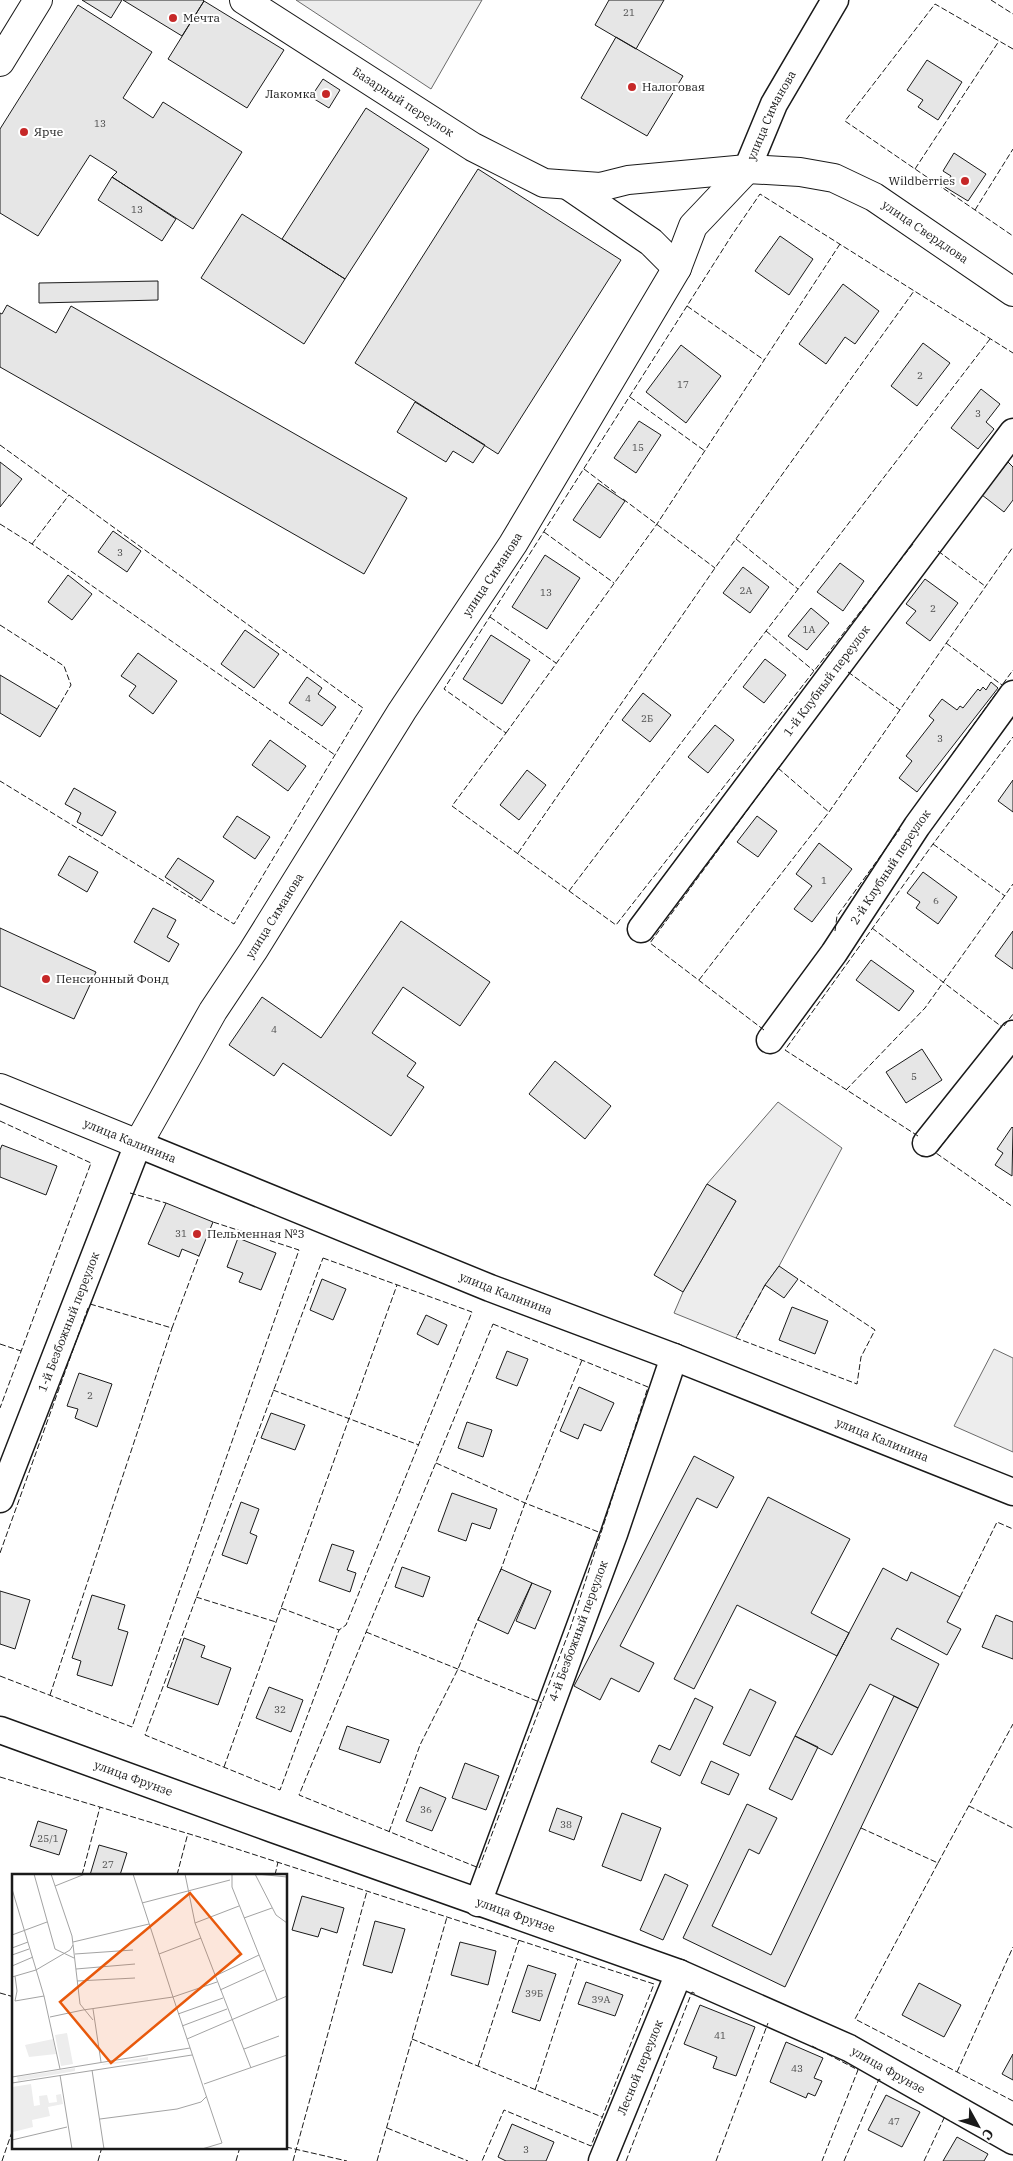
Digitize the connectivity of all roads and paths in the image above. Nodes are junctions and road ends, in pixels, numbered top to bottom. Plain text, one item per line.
1 (38, 0) edge
2 (244, 0) edge
3 (835, 0) edge
4 (0, 62) edge
5 (747, 168) junction
6 (569, 186) junction
7 (677, 268) junction
8 (1013, 292) edge
9 (1013, 432) edge
10 (1013, 694) edge
11 (641, 929) dead end
12 (1013, 1034) edge
13 (770, 1040) dead end
14 (0, 1088) edge
15 (926, 1143) dead end
16 (138, 1144) junction
17 (674, 1357) junction
18 (1013, 1492) edge
19 (0, 1499) edge
20 (0, 1730) edge
21 (478, 1903) junction
22 (679, 1973) junction
23 (1013, 2141) edge
24 (602, 2161) edge

1 - 4 main road
2 - 6 main road, Базарный переулок
3 - 5 street, улица Симанова
5 - 6 main road, Базарный переулок
5 - 7 main road, улица Симанова
5 - 8 main road, улица Свердлова
6 - 7 main road, Базарный переулок
7 - 16 main road, улица Симанова
9 - 11 street, 1-й Клубный переулок
10 - 13 street, 2-й Клубный переулок
12 - 15 street
14 - 16 main road, улица Калинина
16 - 17 street, улица Калинина
16 - 19 street, 1-й Безбожный переулок
17 - 18 street, улица Калинина
17 - 21 street, 4-й Безбожный переулок
20 - 21 street, улица Фрунзе
21 - 22 street, улица Фрунзе
22 - 23 street, улица Фрунзе
22 - 24 street, Лесной переулок

